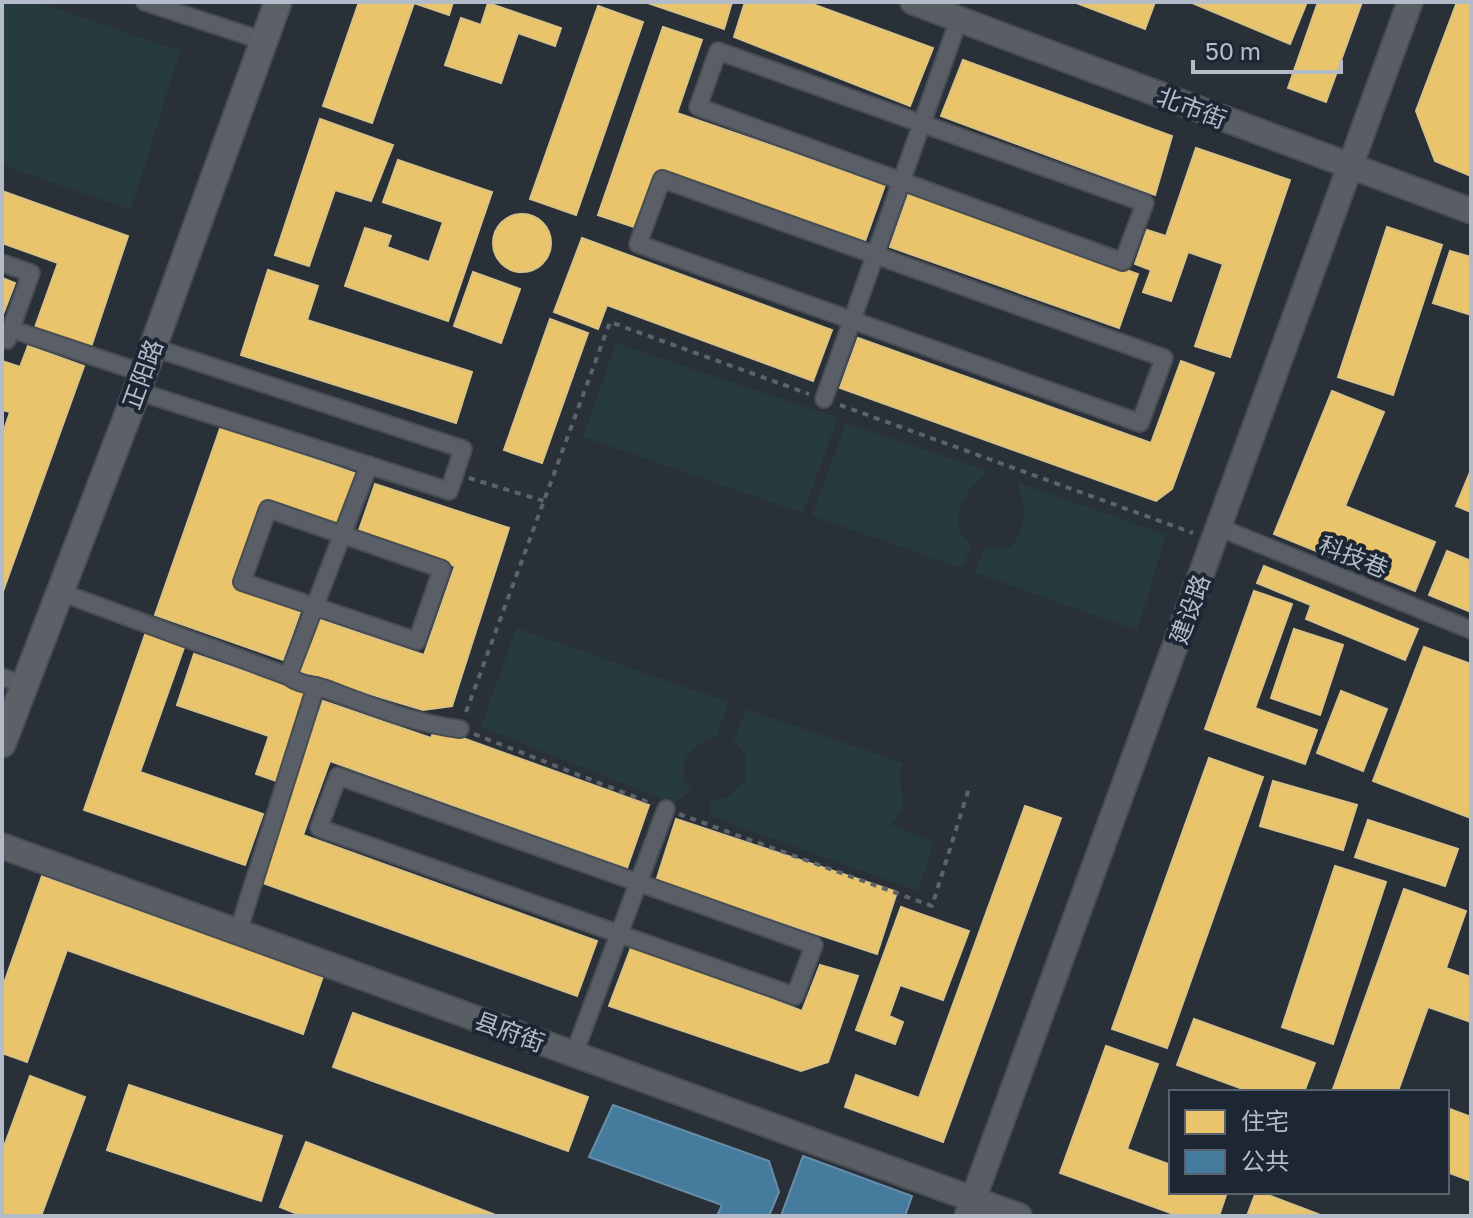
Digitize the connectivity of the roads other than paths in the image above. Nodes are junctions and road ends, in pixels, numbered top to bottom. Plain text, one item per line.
1 (145, 2) edge
2 (278, 2) edge
3 (913, 2) edge
4 (1410, 2) edge
5 (959, 19) junction
6 (264, 41) junction
7 (922, 122) junction
8 (1350, 166) junction
9 (901, 181) junction
10 (1471, 211) edge
11 (875, 255) junction
12 (2, 263) edge
13 (852, 320) junction
14 (6, 334) edge
15 (152, 347) junction
16 (140, 382) junction
17 (824, 399) road end
18 (369, 465) junction
19 (455, 474) road end
20 (449, 491) junction
21 (342, 534) junction
22 (1216, 534) junction
23 (60, 592) junction
24 (315, 606) junction
25 (1471, 630) edge
26 (288, 676) junction
27 (13, 681) edge
28 (316, 686) junction
29 (460, 729) road end
30 (2, 744) edge
31 (666, 809) road end
32 (2, 846) edge
33 (637, 882) junction
34 (238, 932) junction
35 (619, 934) junction
36 (574, 1054) junction
37 (970, 1208) edge
38 (1019, 1216) edge

1 - 6 street
2 - 6 main road, 正阳路
3 - 5 street, 北市街
4 - 8 street, 建设路
5 - 7 street
5 - 8 street, 北市街
6 - 15 main road, 正阳路
7 - 9 street
7 - 9 street
7 - 9 street
8 - 10 street, 北市街
8 - 22 street, 建设路
9 - 11 street
11 - 13 street
11 - 13 street
11 - 13 street
12 - 14 street
13 - 17 street
14 - 16 street
15 - 16 main road, 正阳路
15 - 20 street
16 - 18 street
16 - 23 main road, 正阳路
18 - 20 street
18 - 21 street
19 - 20 street
21 - 24 street
21 - 24 street
21 - 24 street
22 - 25 street, 科技巷
22 - 37 street, 建设路
23 - 26 street
23 - 27 main road, 正阳路
24 - 26 street
26 - 28 street
27 - 30 main road, 正阳路
28 - 29 street
28 - 34 street
31 - 33 street
32 - 34 street, 县府街
33 - 35 street
33 - 35 street
33 - 35 street
34 - 36 street, 县府街
35 - 36 street
36 - 37 street, 县府街
37 - 38 street, 县府街

